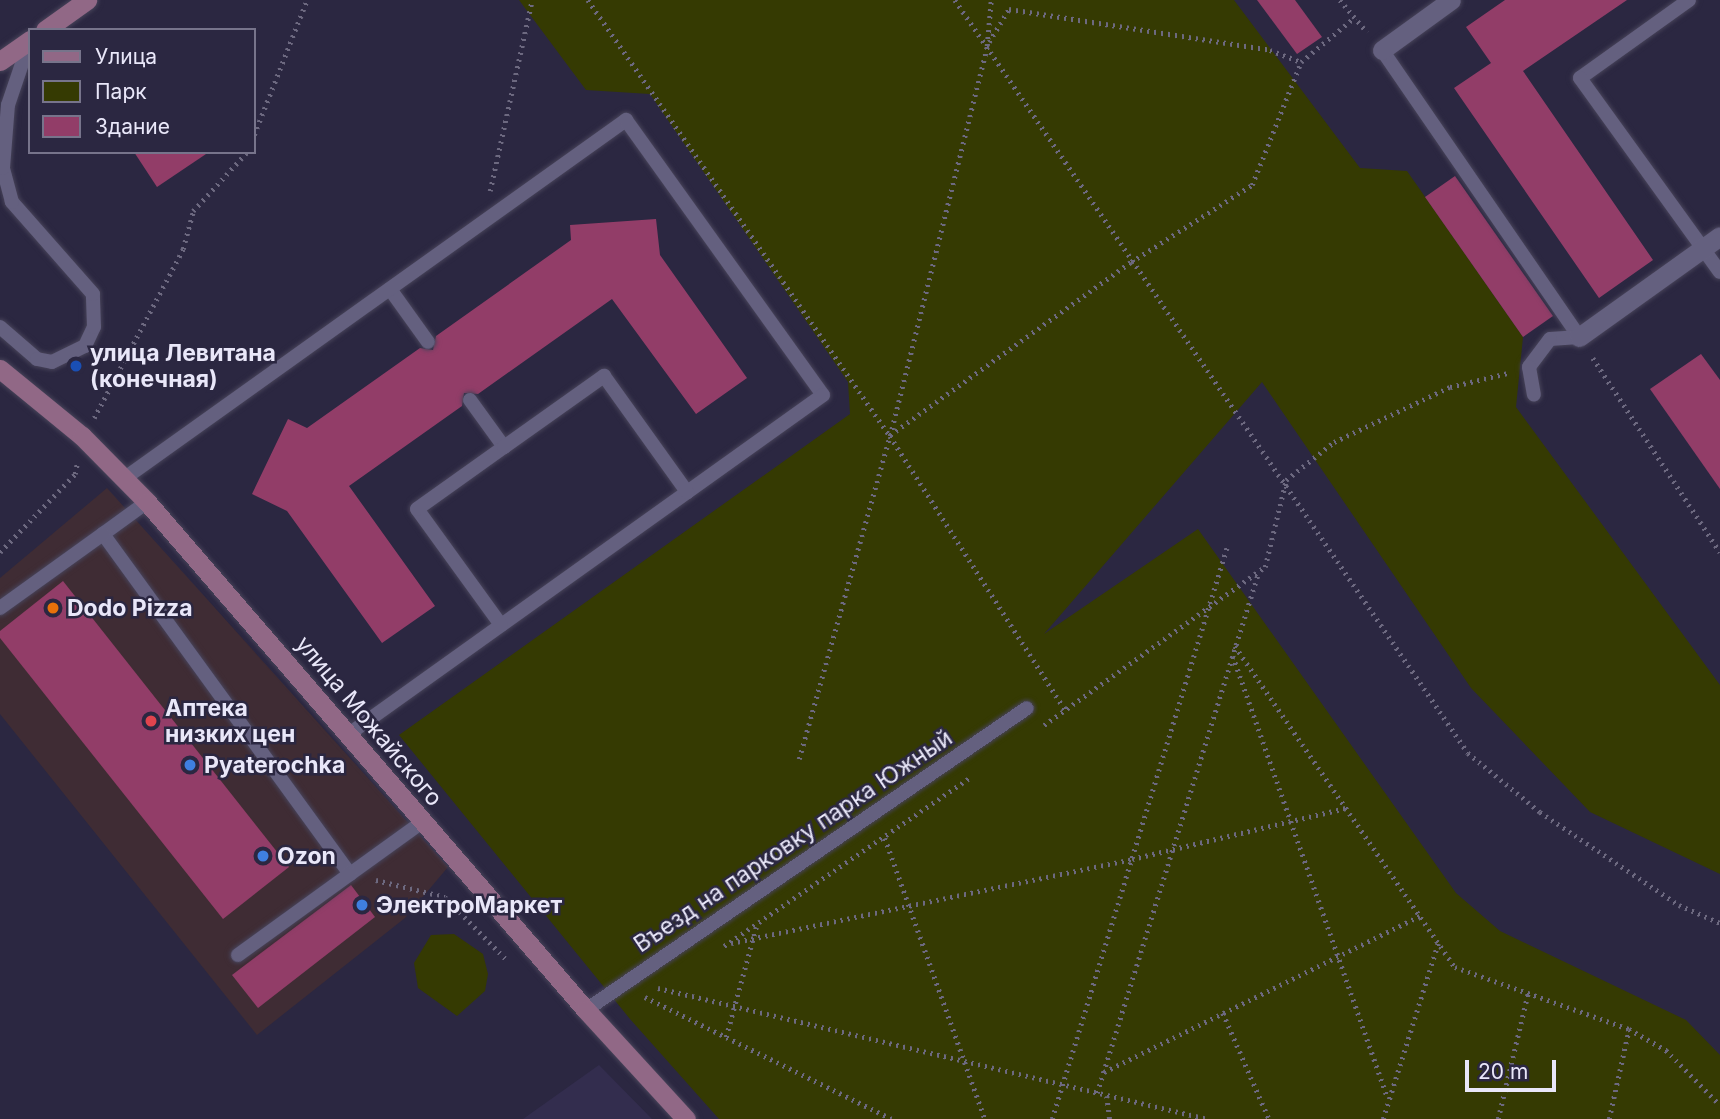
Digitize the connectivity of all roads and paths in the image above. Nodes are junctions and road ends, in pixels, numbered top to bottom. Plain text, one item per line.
1 (87, 0) edge
2 (307, 0) edge
3 (532, 0) edge
4 (588, 0) edge
5 (954, 0) edge
6 (991, 0) edge
7 (1340, 0) edge
8 (1451, 0) edge
9 (1689, 0) edge
10 (1355, 17) junction
11 (48, 28) edge
12 (28, 41) edge
13 (28, 46) edge
14 (987, 46) junction
15 (1382, 51) junction
16 (0, 61) edge
17 (1301, 62) junction
18 (256, 130) edge
19 (245, 154) edge
20 (483, 222) junction
21 (1720, 236) edge
22 (1702, 248) junction
23 (1131, 262) junction
24 (1720, 272) edge
25 (390, 289) junction
26 (0, 327) edge
27 (1579, 337) junction
28 (428, 342) dead end
29 (1529, 367) junction
30 (0, 369) edge
31 (1534, 395) dead end
32 (470, 400) dead end
33 (96, 415) dead end
34 (82, 436) junction
35 (890, 436) junction
36 (503, 447) junction
37 (125, 478) junction
38 (1286, 480) junction
39 (687, 492) junction
40 (147, 502) junction
41 (103, 534) junction
42 (1227, 547) dead end
43 (0, 552) edge
44 (1720, 552) edge
45 (1265, 567) dead end
46 (1258, 573) dead end
47 (0, 608) edge
48 (501, 625) junction
49 (1235, 646) junction
50 (1232, 655) junction
51 (1027, 709) dead end
52 (1065, 710) dead end
53 (349, 734) junction
54 (799, 759) dead end
55 (1346, 808) junction
56 (1290, 821) junction
57 (422, 822) junction
58 (885, 838) dead end
59 (1172, 849) junction
60 (1132, 859) junction
61 (350, 874) junction
62 (909, 905) junction
63 (1420, 916) junction
64 (1720, 923) edge
65 (756, 926) dead end
66 (752, 939) junction
67 (1438, 943) junction
68 (726, 944) dead end
69 (239, 955) dead end
70 (1337, 957) junction
71 (512, 965) dead end
72 (657, 988) dead end
73 (1528, 993) junction
74 (644, 996) dead end
75 (734, 1008) junction
76 (586, 1010) junction
77 (1223, 1013) junction
78 (1629, 1029) junction
79 (726, 1037) junction
80 (966, 1066) junction
81 (1104, 1072) junction
82 (1062, 1086) junction
83 (1097, 1093) junction
84 (1107, 1095) junction
85 (1387, 1096) junction
86 (1720, 1105) edge
87 (687, 1119) edge
88 (892, 1119) edge
89 (985, 1119) edge
90 (1052, 1119) edge
91 (1111, 1119) edge
92 (1208, 1119) edge
93 (1269, 1119) edge
94 (1383, 1119) edge
95 (1498, 1119) edge
96 (1609, 1119) edge

1 - 11 main road
2 - 18 path
3 - 20 path
4 - 35 path
5 - 14 path
6 - 14 path
7 - 10 path
8 - 15 street
9 - 22 lane
10 - 15 path
10 - 17 path
12 - 16 main road
13 - 26 lane
14 - 17 path
14 - 23 path
14 - 35 path
15 - 27 lane
17 - 23 path
19 - 33 path
20 - 25 lane
20 - 39 lane
21 - 22 street
22 - 24 lane
22 - 27 street
23 - 35 path
23 - 38 path
25 - 28 lane
25 - 37 lane
27 - 29 lane
27 - 44 path
29 - 31 lane
29 - 38 path
30 - 34 main road, улица Можайского
32 - 36 lane
34 - 37 main road, улица Можайского
34 - 43 path
35 - 52 path
35 - 54 path
36 - 39 lane
36 - 48 lane
37 - 40 main road, улица Можайского
38 - 45 path
38 - 64 path
39 - 48 lane
40 - 41 lane
40 - 53 main road, улица Можайского
41 - 47 lane
41 - 61 lane
42 - 60 path
46 - 49 path
48 - 53 lane
49 - 50 path
49 - 55 path
50 - 56 path
50 - 59 path
51 - 76 lane, Въезд на парковку парка Южный
53 - 57 main road, улица Можайского
55 - 56 path
55 - 63 path
56 - 59 path
56 - 70 path
57 - 61 lane
57 - 76 main road, улица Можайского
58 - 62 path
59 - 60 path
59 - 81 path
60 - 62 path
60 - 82 path
61 - 69 lane
61 - 71 path
62 - 66 path
62 - 80 path
63 - 67 path
63 - 70 path
65 - 66 path
66 - 68 path
66 - 75 path
67 - 73 path
67 - 85 path
70 - 77 path
70 - 85 path
72 - 75 path
73 - 78 path
73 - 95 path
74 - 79 path
75 - 79 path
75 - 80 path
76 - 87 main road, улица Можайского
77 - 81 path
77 - 93 path
78 - 86 path
78 - 96 path
79 - 88 path
80 - 82 path
80 - 89 path
81 - 83 path
82 - 83 path
82 - 90 path
83 - 84 path
84 - 91 path
84 - 92 path
85 - 94 path

